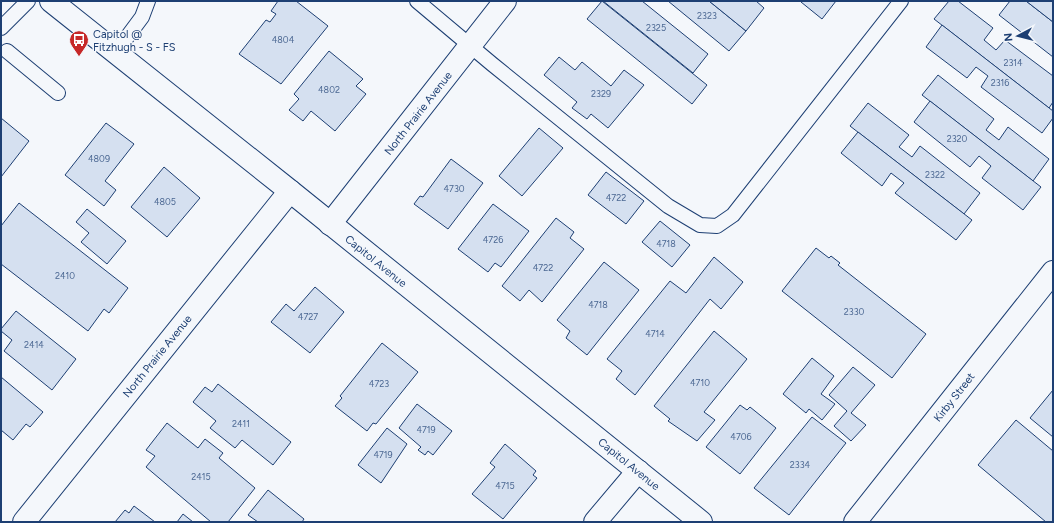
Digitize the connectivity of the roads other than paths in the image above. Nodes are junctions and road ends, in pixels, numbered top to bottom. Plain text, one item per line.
1 (28, 1) edge
2 (51, 1) edge
3 (148, 1) edge
4 (417, 1) edge
5 (505, 1) edge
6 (901, 1) edge
7 (1, 28) edge
8 (470, 45) junction
9 (4, 52) edge
10 (116, 52) junction
11 (58, 93) dead end
12 (290, 191) junction
13 (330, 224) junction
14 (1053, 272) edge
15 (638, 471) junction
16 (24, 522) edge
17 (595, 522) edge
18 (701, 522) edge
19 (855, 522) edge

1 - 7 lane
2 - 10 street, Capitol Avenue
3 - 10 lane
4 - 8 lane
5 - 8 street, North Prairie Avenue
6 - 8 lane
7 - 9 lane
8 - 13 street, North Prairie Avenue
9 - 11 lane
10 - 12 street, Capitol Avenue
12 - 13 street, Capitol Avenue
12 - 16 street, North Prairie Avenue
13 - 15 street, Capitol Avenue
14 - 19 street, Kirby Street
15 - 17 street
15 - 18 street, Capitol Avenue

